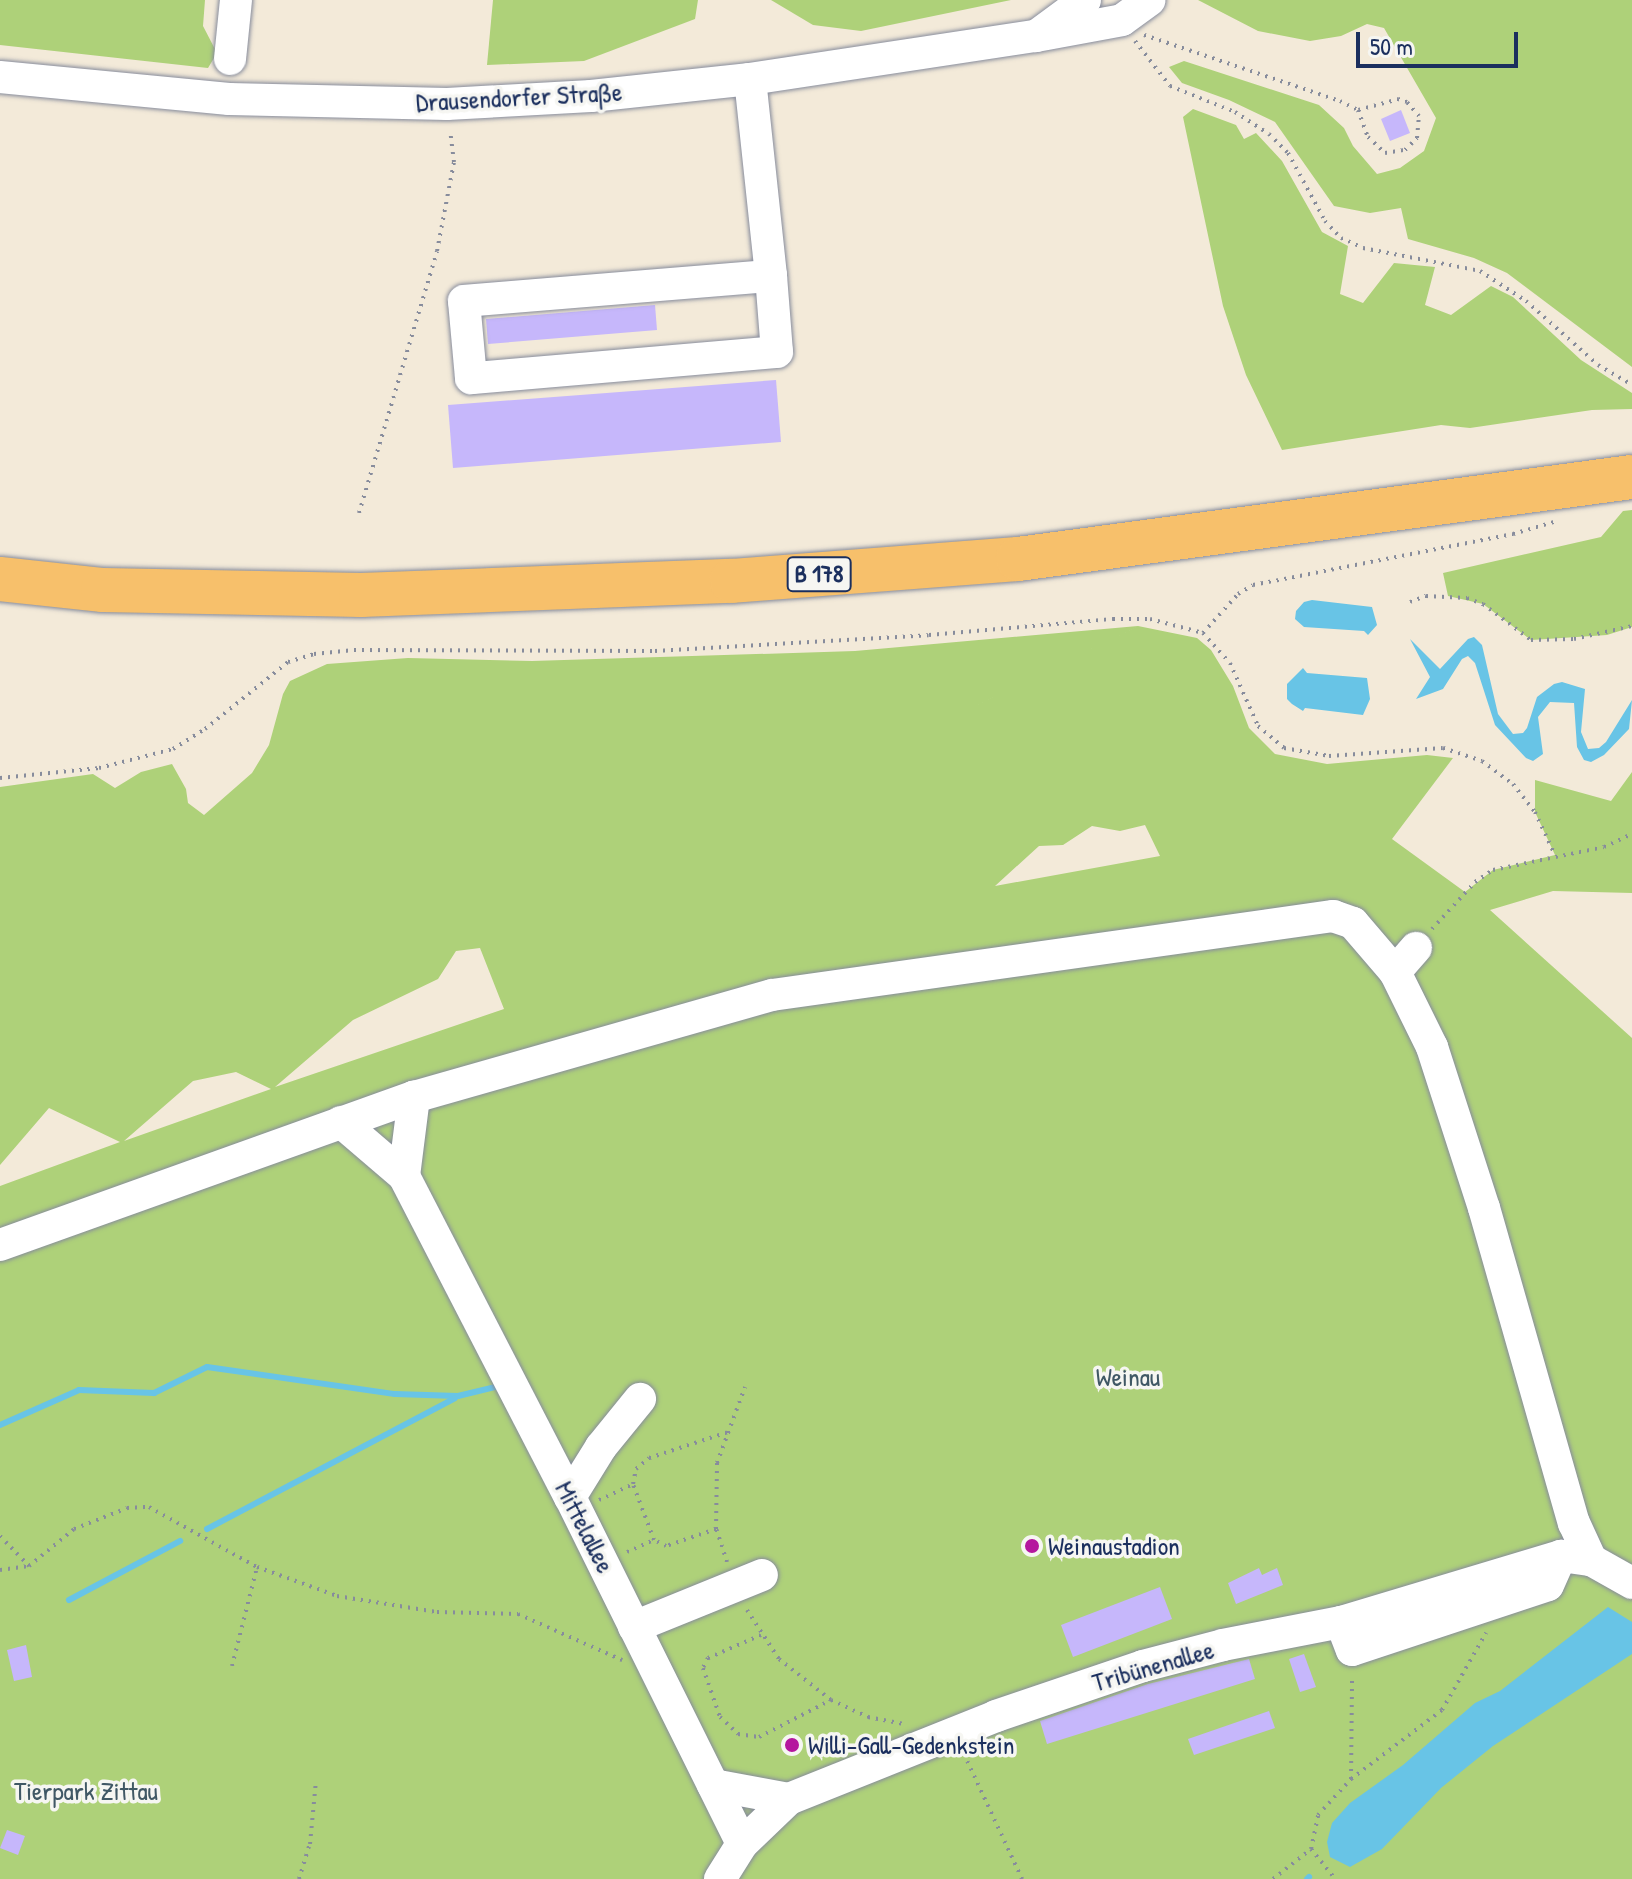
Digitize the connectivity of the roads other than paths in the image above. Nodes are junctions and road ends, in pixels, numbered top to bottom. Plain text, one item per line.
1 (236, 0) edge
2 (1085, 0) edge
3 (1150, 0) edge
4 (1036, 36) junction
5 (230, 59) dead end
6 (0, 77) edge
7 (750, 79) junction
8 (771, 276) junction
9 (1632, 477) edge
10 (0, 579) edge
11 (1416, 948) road end
12 (1395, 972) junction
13 (414, 1097) junction
14 (341, 1122) junction
15 (404, 1176) junction
16 (0, 1245) edge
17 (640, 1399) dead end
18 (574, 1504) junction
19 (1576, 1558) junction
20 (748, 1580) road end
21 (1632, 1583) edge
22 (634, 1627) junction
23 (1346, 1636) junction
24 (713, 1785) junction
25 (789, 1799) junction
26 (742, 1844) junction
27 (720, 1879) edge

1 - 5 street
2 - 4 street, Drausendorfer Straße
3 - 4 street, Drausendorfer Straße
4 - 7 street, Drausendorfer Straße
6 - 7 street, Drausendorfer Straße
7 - 8 street
8 - 8 street
9 - 10 highway, B 178
11 - 12 street
12 - 13 street
12 - 19 street
13 - 14 street
13 - 15 street
14 - 15 street, Mittelallee
14 - 16 street
15 - 18 street, Mittelallee
17 - 18 street
18 - 22 street, Mittelallee
19 - 21 street
19 - 23 street, Tribünenallee
19 - 23 street
20 - 22 street
22 - 24 street, Mittelallee
23 - 25 street, Tribünenallee
24 - 25 street
24 - 26 street, Mittelallee
25 - 26 street, Tribünenallee
26 - 27 street

